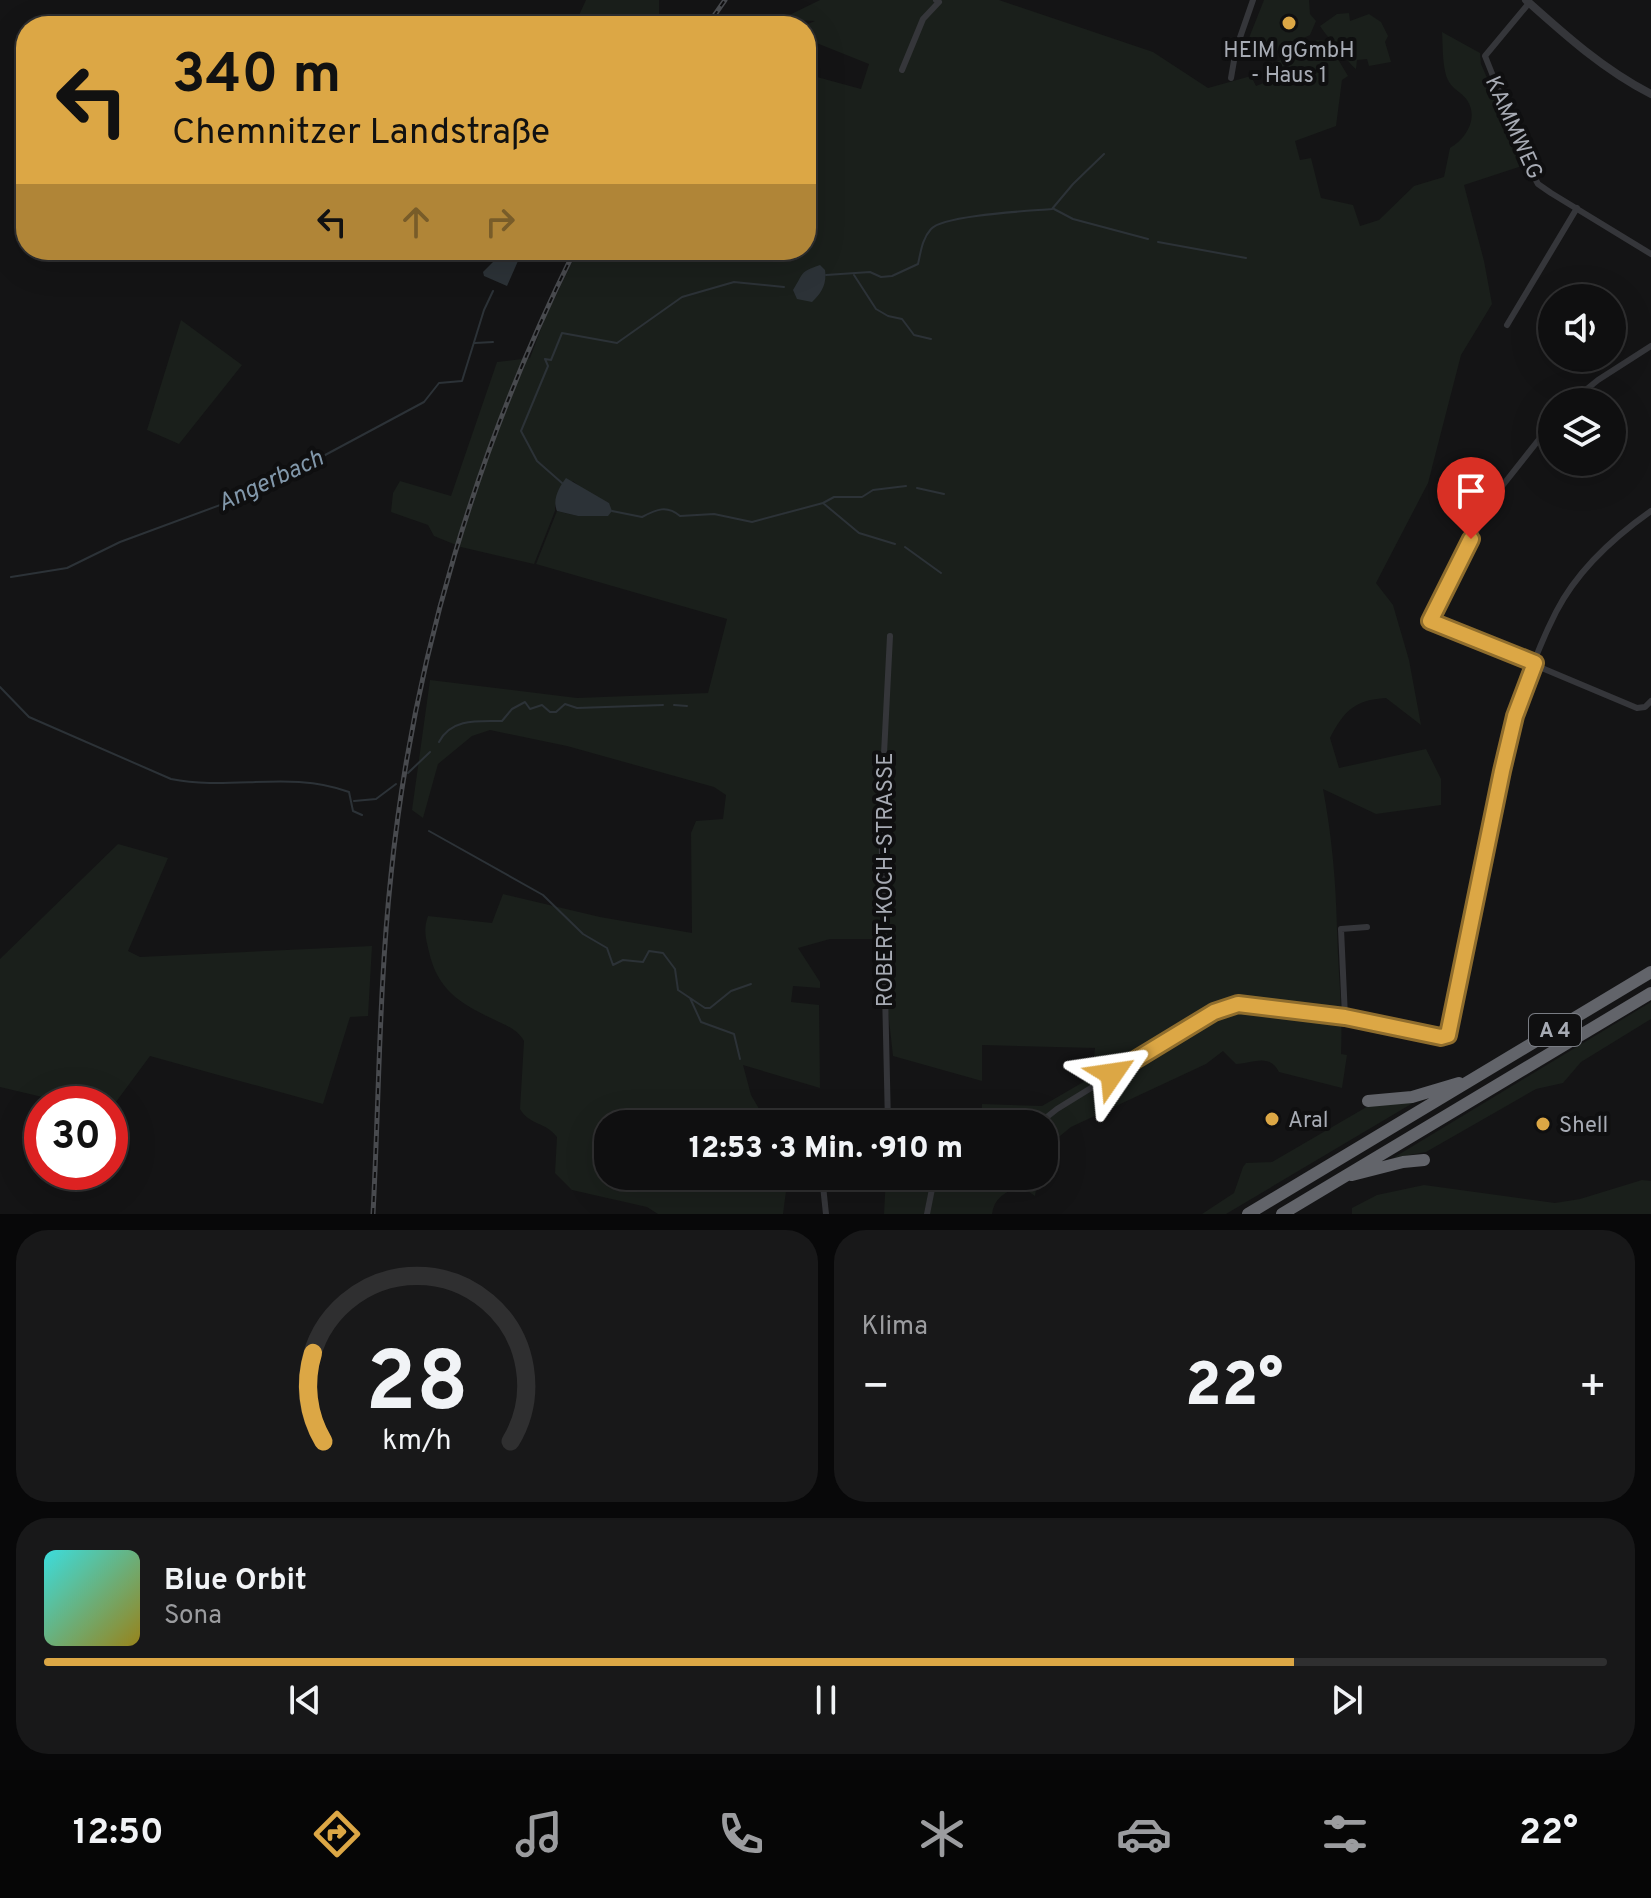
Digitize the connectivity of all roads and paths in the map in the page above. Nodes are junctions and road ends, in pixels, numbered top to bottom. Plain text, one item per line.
1 (936, 0) edge
2 (1253, 0) edge
3 (1527, 2) edge
4 (902, 70) dead end
5 (1231, 78) dead end
6 (1651, 94) edge
7 (1577, 208) junction
8 (1651, 254) edge
9 (1507, 325) dead end
10 (1651, 346) edge
11 (1588, 388) edge
12 (1538, 441) edge
13 (1651, 511) edge
14 (890, 636) dead end
15 (1535, 663) junction
16 (1651, 701) edge
17 (1367, 927) dead end
18 (1651, 972) edge
19 (1651, 993) edge
20 (1345, 1017) junction
21 (1470, 1081) junction
22 (1368, 1101) dead end
23 (888, 1110) edge
24 (1058, 1110) edge
25 (1424, 1160) dead end
26 (1344, 1176) junction
27 (823, 1190) edge
28 (932, 1190) edge
29 (826, 1214) edge
30 (927, 1214) edge
31 (1248, 1214) edge
32 (1282, 1214) edge

1 - 4 street
2 - 5 street
3 - 6 street
3 - 7 street, KAMMWEG
7 - 8 street, KAMMWEG
7 - 9 street
10 - 11 street
12 - 15 street
13 - 15 street
14 - 23 street, ROBERT-KOCH-STRASSE
15 - 16 street
15 - 20 street
17 - 20 street
18 - 21 highway, A 4
19 - 26 highway, A 4
20 - 24 street
21 - 22 highway
21 - 31 highway, A 4
25 - 26 highway
26 - 32 highway, A 4
27 - 29 street
28 - 30 street

